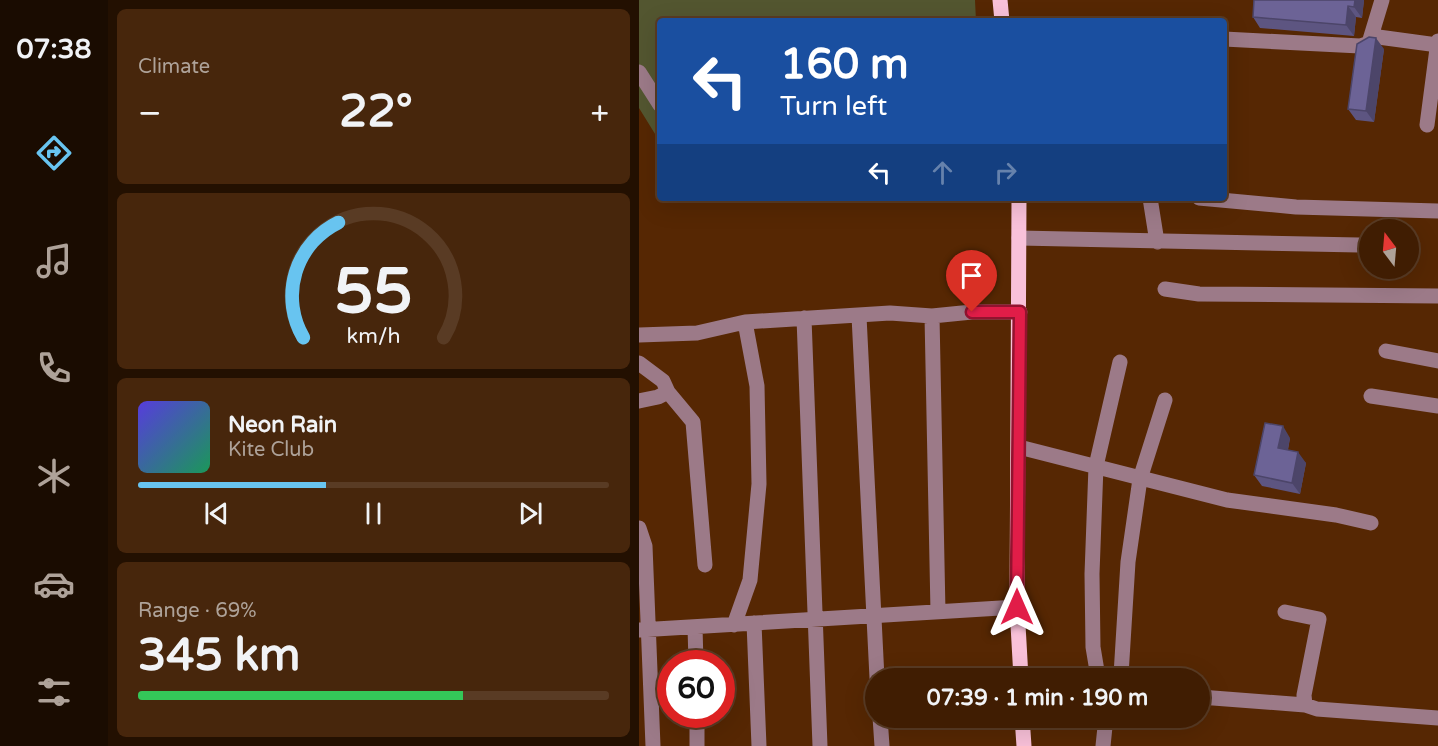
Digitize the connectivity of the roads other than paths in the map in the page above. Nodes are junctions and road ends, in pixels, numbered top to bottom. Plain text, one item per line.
1 (1000, 0) edge
2 (1381, 0) edge
3 (1002, 18) edge
4 (1371, 36) junction
5 (1227, 39) edge
6 (1438, 44) edge
7 (639, 72) edge
8 (657, 100) edge
9 (1427, 125) dead end
10 (1019, 201) edge
11 (1150, 201) edge
12 (1227, 201) edge
13 (1438, 211) edge
14 (1019, 238) junction
15 (1157, 242) junction
16 (1359, 245) dead end
17 (1165, 289) dead end
18 (1438, 296) edge
19 (1020, 312) junction
20 (859, 316) junction
21 (933, 316) junction
22 (804, 318) junction
23 (745, 322) junction
24 (639, 335) edge
25 (1386, 351) dead end
26 (1438, 361) edge
27 (1120, 362) dead end
28 (639, 363) edge
29 (668, 392) junction
30 (1371, 396) dead end
31 (1165, 400) dead end
32 (639, 401) edge
33 (1438, 406) edge
34 (1019, 447) junction
35 (1096, 466) junction
36 (1140, 479) junction
37 (1371, 523) dead end
38 (639, 528) edge
39 (705, 566) dead end
40 (1017, 607) junction
41 (939, 612) junction
42 (1285, 612) dead end
43 (873, 615) junction
44 (814, 618) junction
45 (754, 623) junction
46 (734, 625) junction
47 (695, 627) junction
48 (644, 630) edge
49 (696, 650) edge
50 (876, 668) edge
51 (1020, 668) edge
52 (1096, 668) edge
53 (1121, 668) edge
54 (1210, 698) edge
55 (1305, 705) junction
56 (1438, 717) edge
57 (697, 728) edge
58 (881, 728) edge
59 (1023, 728) edge
60 (1105, 728) edge
61 (653, 746) edge
62 (697, 746) edge
63 (759, 746) edge
64 (820, 746) edge
65 (882, 746) edge
66 (1024, 746) edge
67 (1103, 746) edge

1 - 3 main road
2 - 4 street
4 - 5 street
4 - 6 street
6 - 9 street
7 - 8 street
10 - 14 main road
11 - 15 street
12 - 13 street
14 - 15 street
14 - 19 main road
15 - 16 street
17 - 18 street
19 - 21 street
19 - 34 main road
20 - 21 street
20 - 22 street
20 - 43 street
21 - 41 street
22 - 23 street
22 - 44 street
23 - 24 street
23 - 46 street
25 - 26 street
27 - 35 street
28 - 29 street
29 - 32 street
29 - 39 street
30 - 33 street
31 - 36 street
34 - 35 street
34 - 40 main road
35 - 36 street
35 - 52 street
36 - 37 street
36 - 53 street
38 - 48 street
40 - 41 street
40 - 51 main road
41 - 43 street
42 - 55 street
43 - 44 street
43 - 50 street
44 - 45 street
44 - 64 street
45 - 46 street
45 - 63 street
46 - 47 street
47 - 48 street
47 - 49 street
48 - 61 street
54 - 55 street
55 - 56 street
57 - 62 street
58 - 65 street
59 - 66 main road
60 - 67 street

